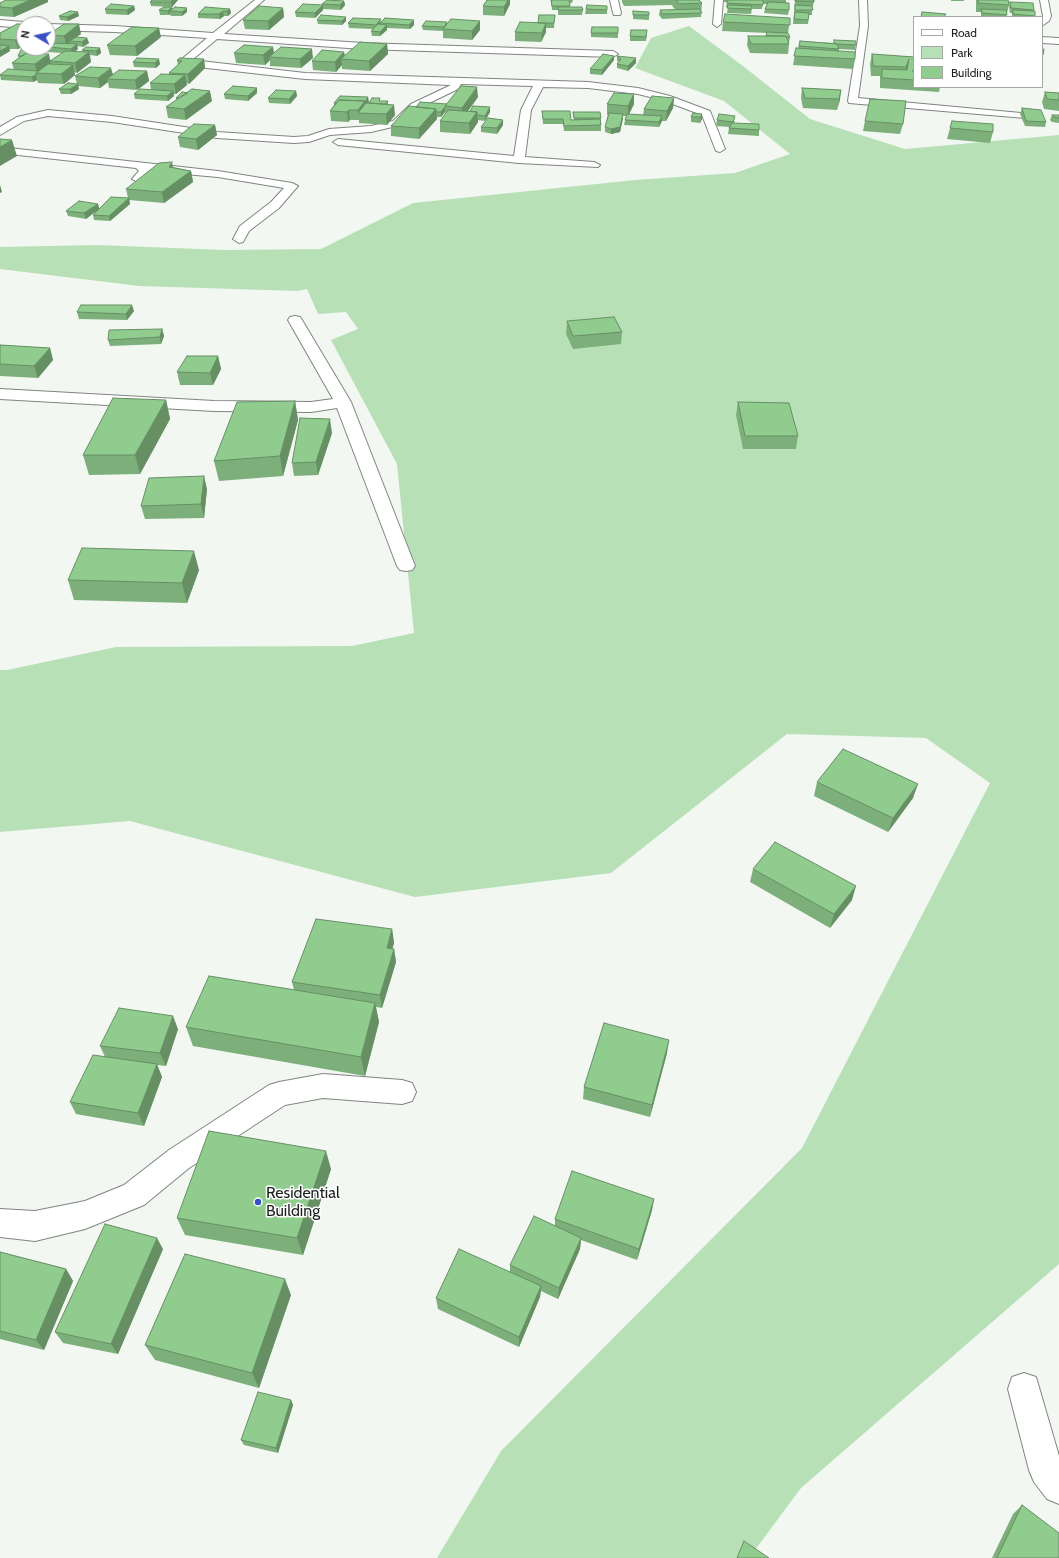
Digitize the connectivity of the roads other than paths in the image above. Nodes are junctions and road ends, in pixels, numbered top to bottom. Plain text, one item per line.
1 (260, 0) edge
2 (614, 0) edge
3 (718, 0) edge
4 (863, 0) edge
5 (1044, 0) edge
6 (617, 13) dead end
7 (1043, 22) edge
8 (0, 23) edge
9 (16, 24) edge
10 (717, 24) dead end
11 (56, 27) edge
12 (1043, 29) edge
13 (216, 36) junction
14 (1043, 38) edge
15 (1043, 40) edge
16 (1059, 41) edge
17 (613, 54) edge
18 (453, 81) junction
19 (539, 84) junction
20 (1021, 116) edge
21 (0, 132) edge
22 (309, 139) junction
23 (0, 150) edge
24 (720, 150) dead end
25 (519, 160) junction
26 (594, 165) dead end
27 (144, 167) junction
28 (136, 182) edge
29 (239, 239) dead end
30 (295, 320) dead end
31 (0, 394) edge
32 (343, 402) junction
33 (406, 566) dead end
34 (402, 1092) dead end
35 (0, 1223) edge
36 (1024, 1389) dead end
37 (1059, 1487) edge

1 - 13 street
2 - 6 street
3 - 10 street
4 - 20 street
5 - 7 street
8 - 9 street
11 - 13 street
12 - 14 street
13 - 17 street
13 - 18 street
15 - 16 street
18 - 19 street
18 - 22 street
19 - 24 street
19 - 25 street
21 - 22 street
22 - 25 street
23 - 27 street
25 - 26 street
27 - 28 street
27 - 29 street
30 - 32 street
31 - 32 street
32 - 33 street
34 - 35 street
36 - 37 street

